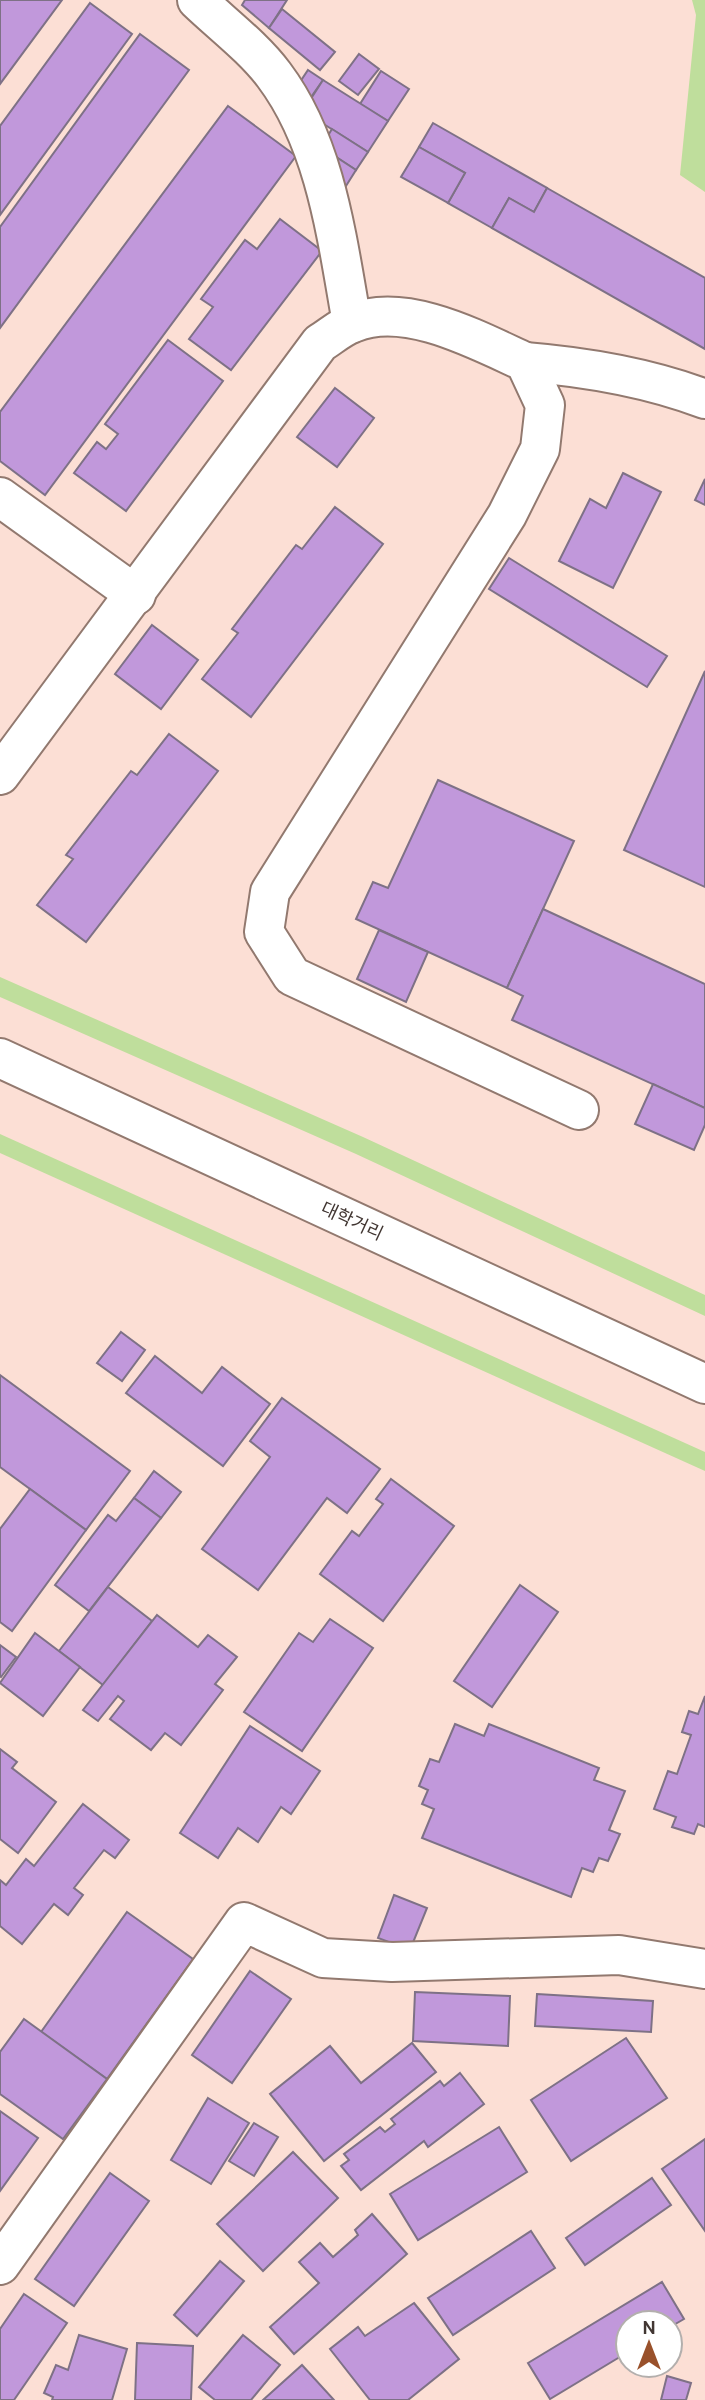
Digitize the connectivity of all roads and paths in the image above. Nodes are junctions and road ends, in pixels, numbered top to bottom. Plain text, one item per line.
1 (197, 0) edge
2 (352, 323) junction
3 (525, 362) junction
4 (705, 399) edge
5 (0, 497) edge
6 (136, 595) junction
7 (0, 775) edge
8 (0, 1058) edge
9 (579, 1110) dead end
10 (705, 1384) edge
11 (705, 1969) edge
12 (0, 2265) edge

1 - 2 street
2 - 3 street
2 - 6 street
3 - 4 street
3 - 9 street
5 - 6 street
6 - 7 street
8 - 10 street, 대학거리
11 - 12 street

